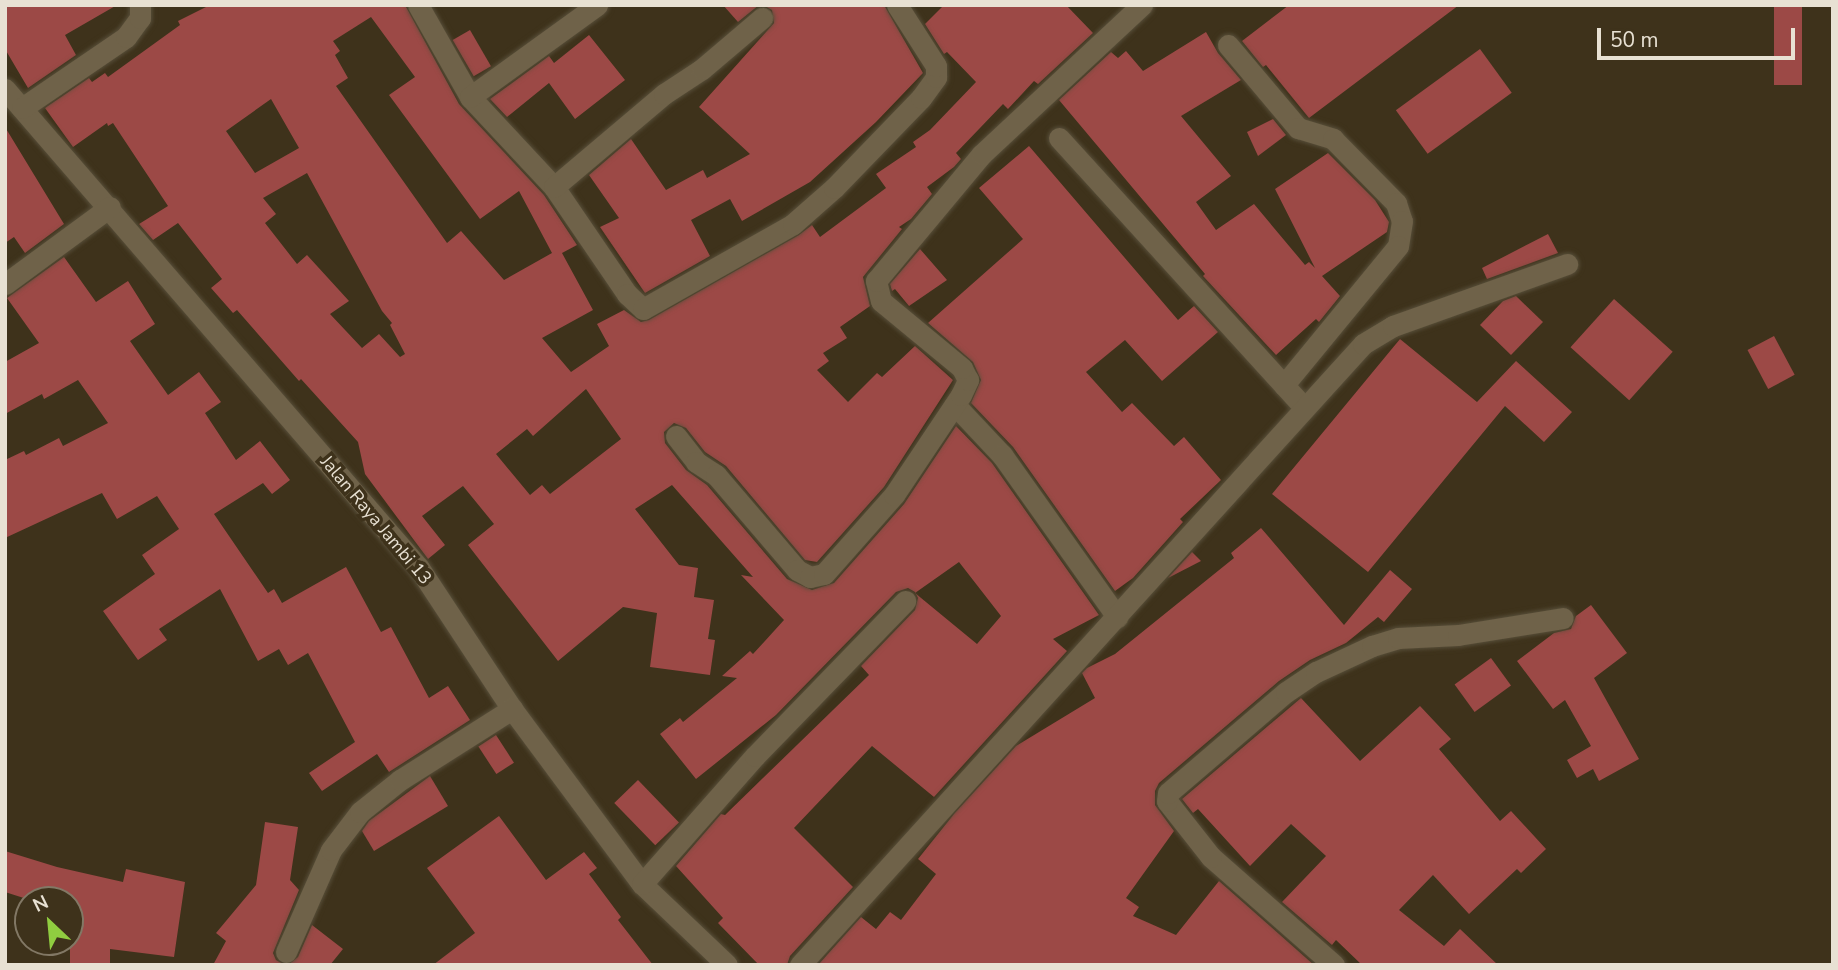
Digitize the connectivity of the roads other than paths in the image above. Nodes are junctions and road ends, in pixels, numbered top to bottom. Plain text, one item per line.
1 (141, 5) edge
2 (418, 5) edge
3 (597, 5) edge
4 (897, 5) edge
5 (1142, 5) edge
6 (762, 18) dead end
7 (1227, 45) dead end
8 (5, 89) edge
9 (470, 97) junction
10 (22, 108) junction
11 (1059, 138) dead end
12 (554, 187) junction
13 (110, 207) junction
14 (1567, 264) dead end
15 (5, 284) edge
16 (1284, 385) junction
17 (955, 405) junction
18 (1305, 408) junction
19 (676, 436) dead end
20 (905, 601) dead end
21 (1117, 617) junction
22 (1563, 618) dead end
23 (512, 709) junction
24 (642, 884) junction
25 (286, 952) dead end
26 (727, 965) edge
27 (800, 965) edge
28 (1335, 965) edge

1 - 10 street
2 - 9 street
3 - 9 street
4 - 12 street
5 - 17 street
6 - 12 street
7 - 16 street
8 - 10 street, Jalan Raya Jambi 13
9 - 12 street
10 - 13 street, Jalan Raya Jambi 13
11 - 16 street
13 - 15 street
13 - 23 street, Jalan Raya Jambi 13
14 - 18 street
16 - 18 street
17 - 19 street
17 - 21 street
18 - 21 street
20 - 24 street
21 - 27 street
22 - 28 street
23 - 24 street, Jalan Raya Jambi 13
23 - 25 street
24 - 26 street, Jalan Raya Jambi 13

